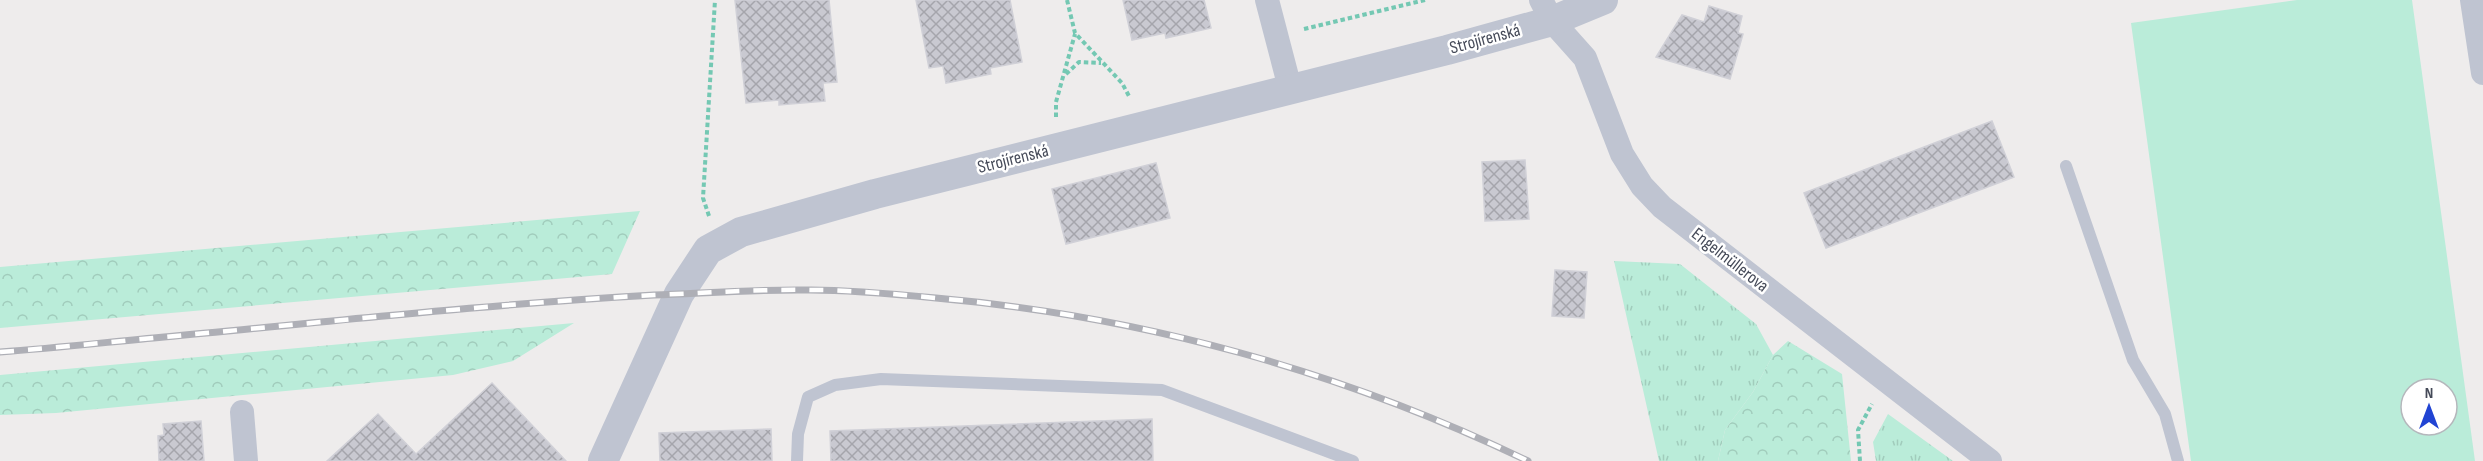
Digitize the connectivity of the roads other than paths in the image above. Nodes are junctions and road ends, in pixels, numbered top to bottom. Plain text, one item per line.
1 (1267, 0) edge
2 (1603, 0) edge
3 (2472, 0) edge
4 (1546, 10) edge
5 (2483, 73) edge
6 (1290, 88) junction
7 (2066, 166) dead end
8 (242, 412) dead end
9 (246, 461) edge
10 (603, 461) edge
11 (797, 461) edge
12 (1353, 461) edge
13 (1990, 461) edge
14 (2178, 461) edge

1 - 6 street
2 - 4 street, Strojírenská
3 - 5 street
4 - 6 street, Strojírenská
4 - 13 street, Engelmüllerova
6 - 10 street, Strojírenská
7 - 14 lane
8 - 9 street
11 - 12 lane

